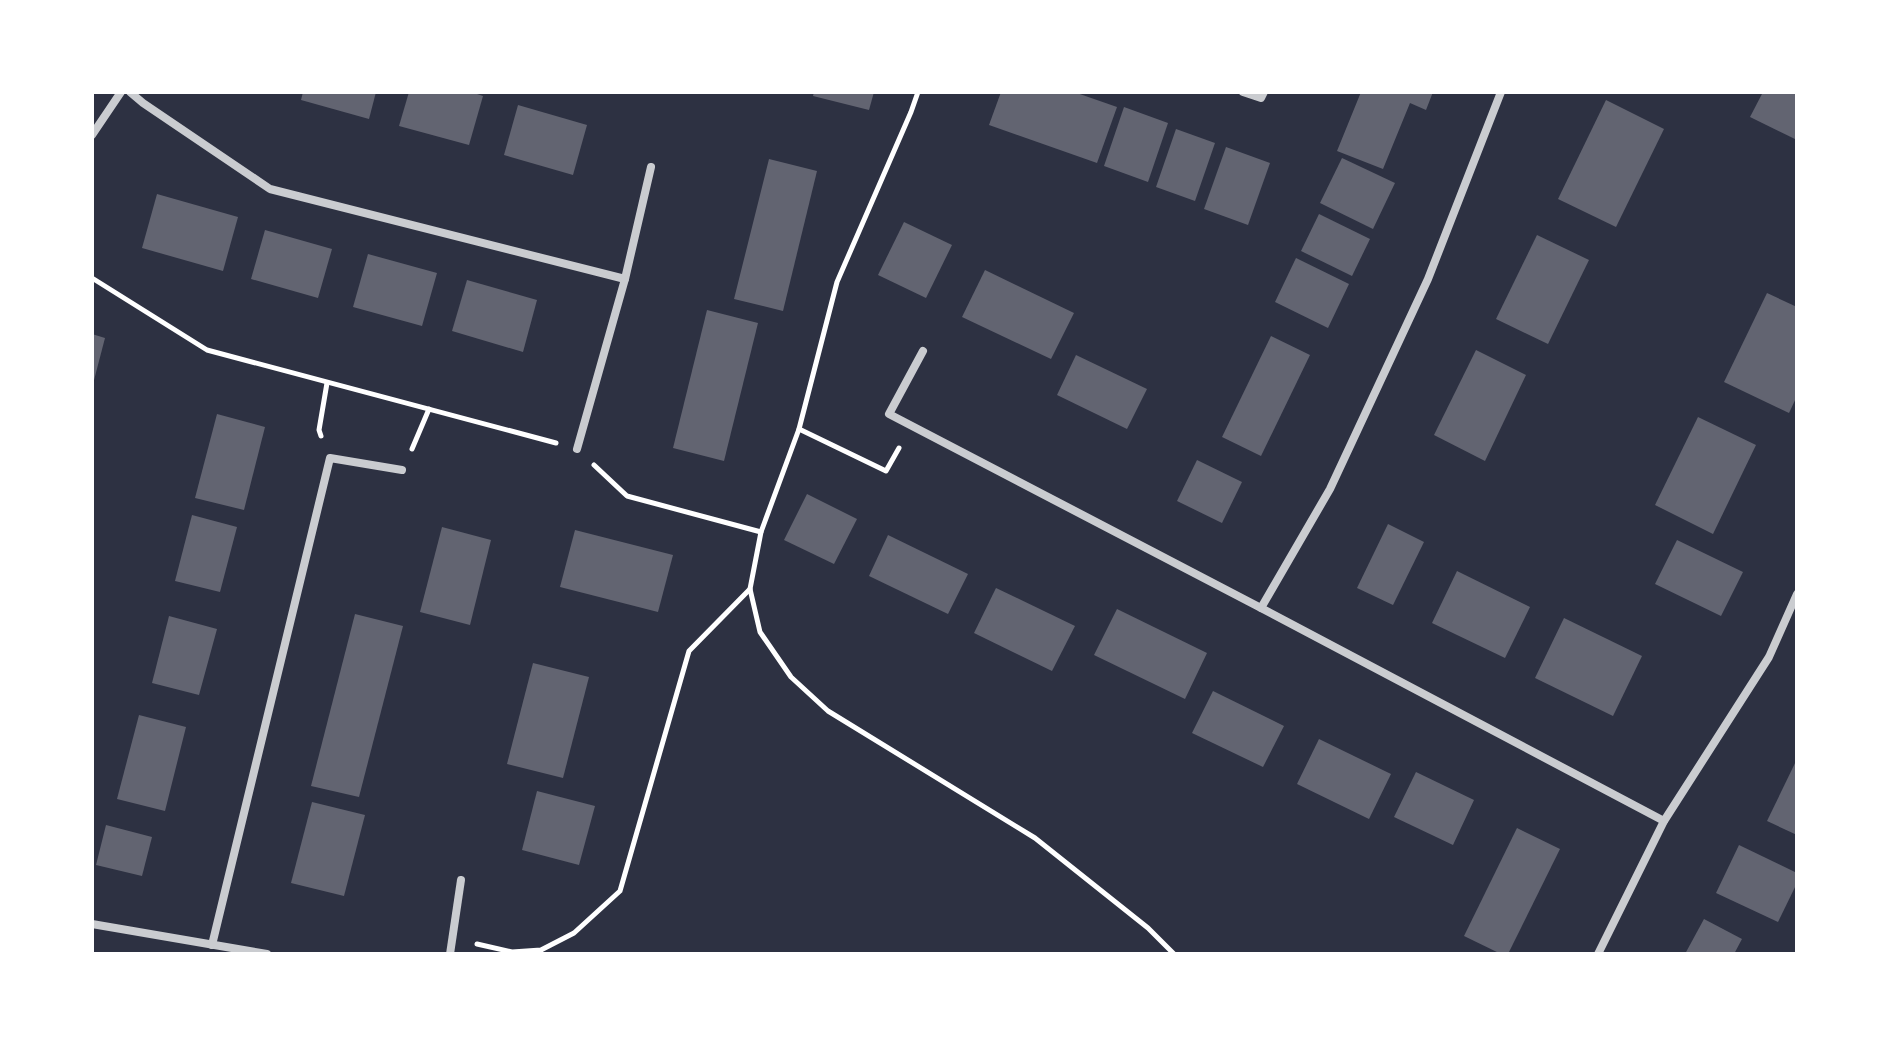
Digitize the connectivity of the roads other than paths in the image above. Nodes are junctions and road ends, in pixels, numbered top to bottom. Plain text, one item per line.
1 (121, 92) edge
2 (130, 92) edge
3 (1243, 92) edge
4 (1264, 92) edge
5 (1501, 92) edge
6 (92, 135) edge
7 (651, 167) dead end
8 (625, 279) junction
9 (923, 351) dead end
10 (577, 449) road end
11 (402, 470) road end
12 (1797, 594) edge
13 (1261, 608) junction
14 (1664, 821) junction
15 (461, 880) dead end
16 (92, 924) edge
17 (212, 945) junction
18 (267, 954) edge
19 (450, 954) edge
20 (1598, 954) edge

1 - 6 street
2 - 8 street
3 - 4 street
5 - 13 street
7 - 8 street
8 - 10 street
9 - 13 street
11 - 17 street
12 - 14 street
13 - 14 street
14 - 20 street
15 - 19 street
16 - 17 street
17 - 18 street

